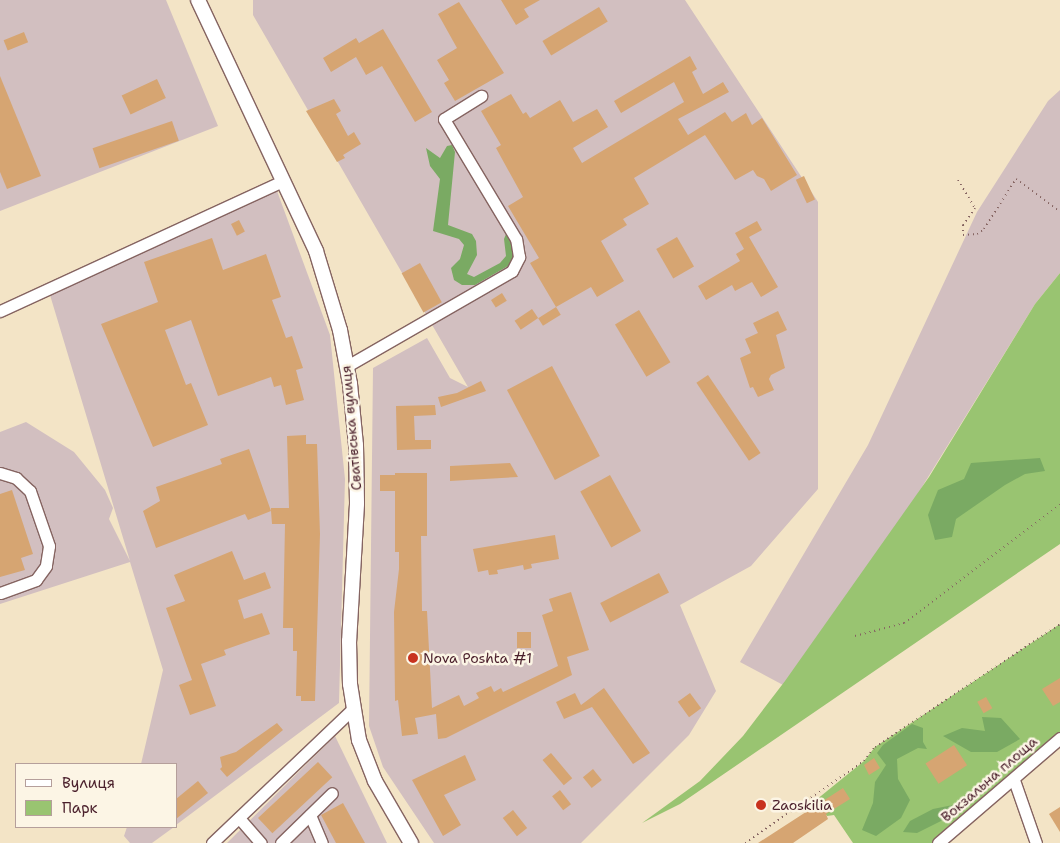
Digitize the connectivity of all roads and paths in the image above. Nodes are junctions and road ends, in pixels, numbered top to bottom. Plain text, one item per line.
1 (198, 0) edge
2 (205, 6) edge
3 (481, 96) dead end
4 (958, 180) dead end
5 (283, 181) junction
6 (1060, 212) edge
7 (0, 310) edge
8 (347, 366) junction
9 (0, 473) edge
10 (1060, 504) edge
11 (0, 594) edge
12 (1060, 624) edge
13 (855, 636) dead end
14 (354, 708) junction
15 (1060, 738) edge
16 (1014, 780) junction
17 (332, 793) dead end
18 (310, 815) junction
19 (239, 818) junction
20 (212, 843) edge
21 (261, 843) edge
22 (282, 843) edge
23 (322, 843) edge
24 (411, 843) edge
25 (745, 843) edge
26 (938, 843) edge
27 (1036, 843) edge

1 - 2 main road, Сватівська вулиця
2 - 5 main road, Сватівська вулиця
3 - 8 street
4 - 6 path
5 - 7 street
5 - 8 main road, Сватівська вулиця
8 - 14 main road, Сватівська вулиця
9 - 11 street
10 - 13 path
12 - 25 path
14 - 19 street
14 - 24 main road, Сватівська вулиця
15 - 16 street, Вокзальна площа
16 - 26 street, Вокзальна площа
16 - 27 street
17 - 18 street
18 - 22 street
18 - 23 street
19 - 20 street
19 - 21 street

